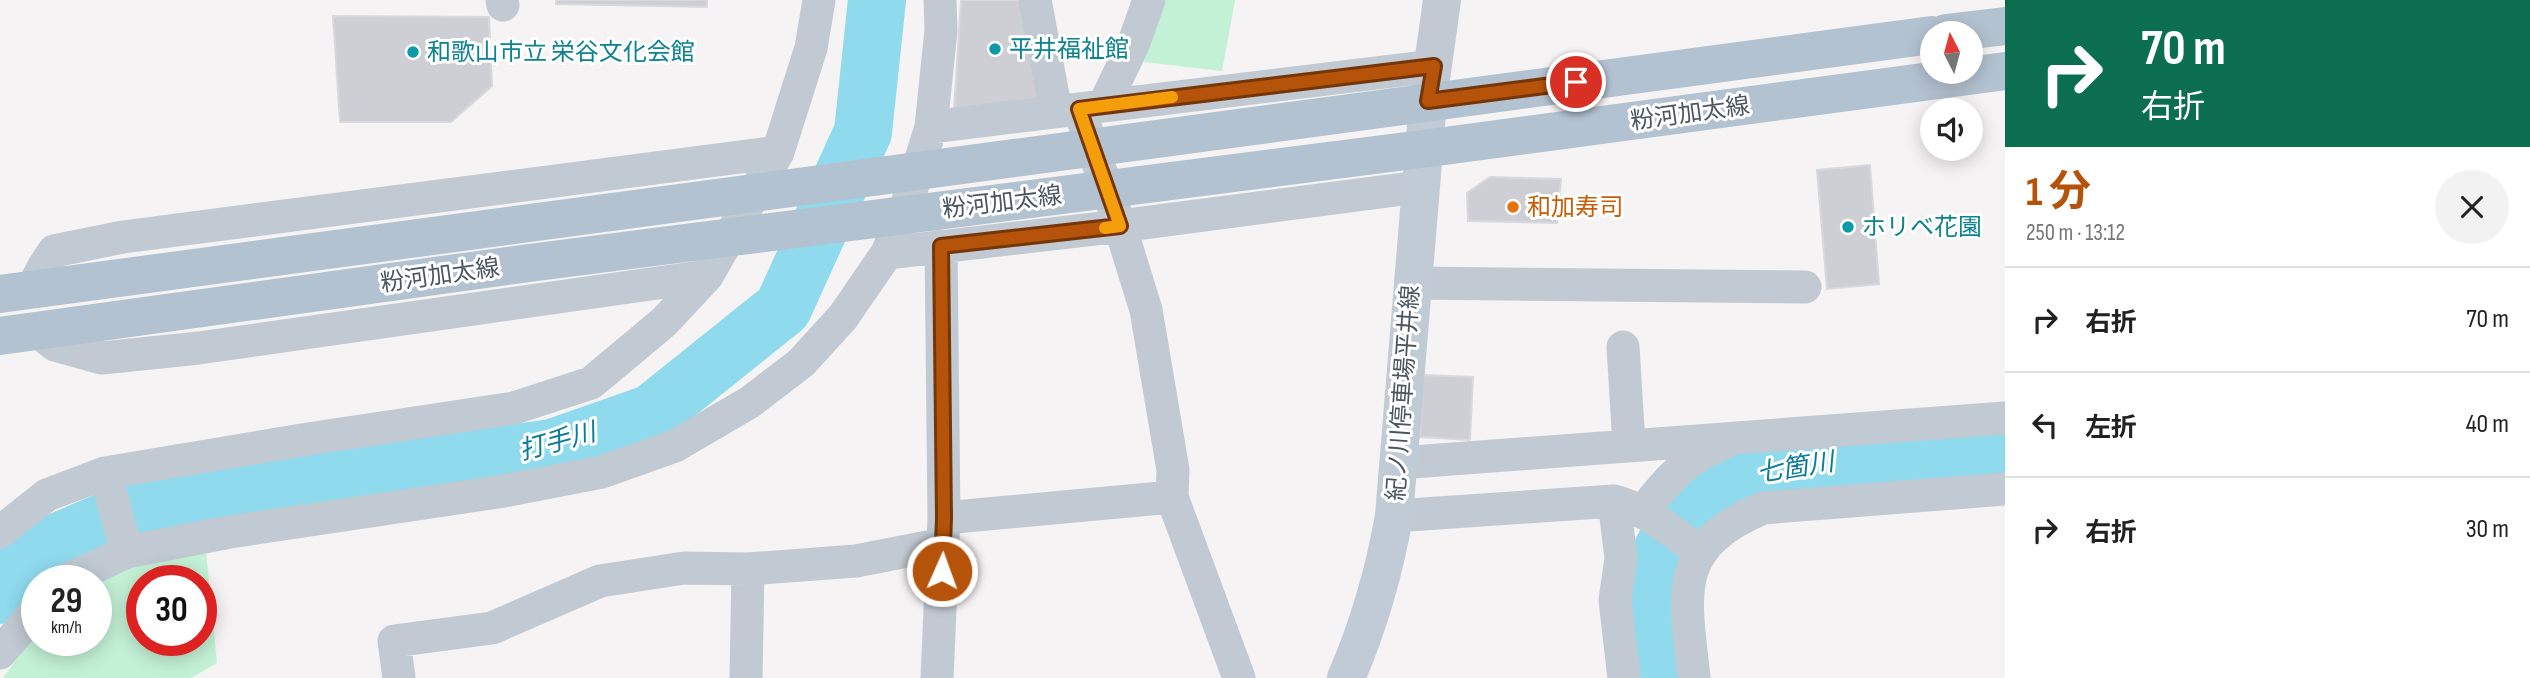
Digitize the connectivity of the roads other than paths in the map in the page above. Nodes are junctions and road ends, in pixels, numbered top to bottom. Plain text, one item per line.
1 (819, 0) edge
2 (940, 0) edge
3 (1035, 0) edge
4 (1149, 0) edge
5 (1442, 0) edge
6 (2005, 26) edge
7 (1983, 29) edge
8 (1920, 36) edge
9 (2005, 71) edge
10 (1431, 84) junction
11 (1080, 108) junction
12 (932, 127) junction
13 (1422, 149) junction
14 (778, 152) junction
15 (1419, 187) junction
16 (1120, 226) junction
17 (941, 246) junction
18 (887, 253) junction
19 (707, 276) junction
20 (1411, 284) junction
21 (1805, 287) dead end
22 (16, 291) edge
23 (18, 334) edge
24 (1623, 347) dead end
25 (2005, 418) edge
26 (1742, 437) junction
27 (1629, 445) junction
28 (1399, 463) junction
29 (107, 480) junction
30 (2005, 489) edge
31 (1172, 497) junction
32 (1636, 510) junction
33 (1394, 516) junction
34 (944, 531) junction
35 (0, 532) edge
36 (125, 545) junction
37 (1695, 549) junction
38 (91, 565) edge
39 (748, 569) junction
40 (21, 629) edge
41 (0, 653) edge
42 (399, 678) edge
43 (746, 678) edge
44 (937, 678) edge
45 (1238, 678) edge
46 (1346, 678) edge
47 (1624, 678) edge
48 (1694, 678) edge

1 - 14 street
2 - 12 street
3 - 11 street
4 - 11 street
5 - 10 street
6 - 7 main road
8 - 10 main road, 粉河加太線
9 - 13 main road, 粉河加太線
10 - 11 street
10 - 13 main road, 紀ノ川停車場平井線
10 - 22 main road, 粉河加太線
11 - 12 street
11 - 16 street
12 - 18 street
13 - 15 main road, 紀ノ川停車場平井線
13 - 23 main road, 粉河加太線
14 - 19 street
14 - 22 street
15 - 16 street
15 - 20 main road, 紀ノ川停車場平井線
16 - 17 street
16 - 31 street
17 - 18 street
17 - 34 street
18 - 36 street
19 - 23 street
19 - 29 street
20 - 21 street
20 - 28 main road, 紀ノ川停車場平井線
24 - 27 street
25 - 26 street
26 - 27 street
26 - 32 street
27 - 28 street
28 - 33 main road, 紀ノ川停車場平井線
29 - 35 street
29 - 36 street
30 - 37 street
31 - 34 street
31 - 45 street
32 - 33 street
32 - 37 street
32 - 47 street
33 - 46 main road, 紀ノ川停車場平井線
34 - 39 street
34 - 44 street
36 - 38 street
37 - 48 street
39 - 42 street
39 - 43 street
40 - 41 street

